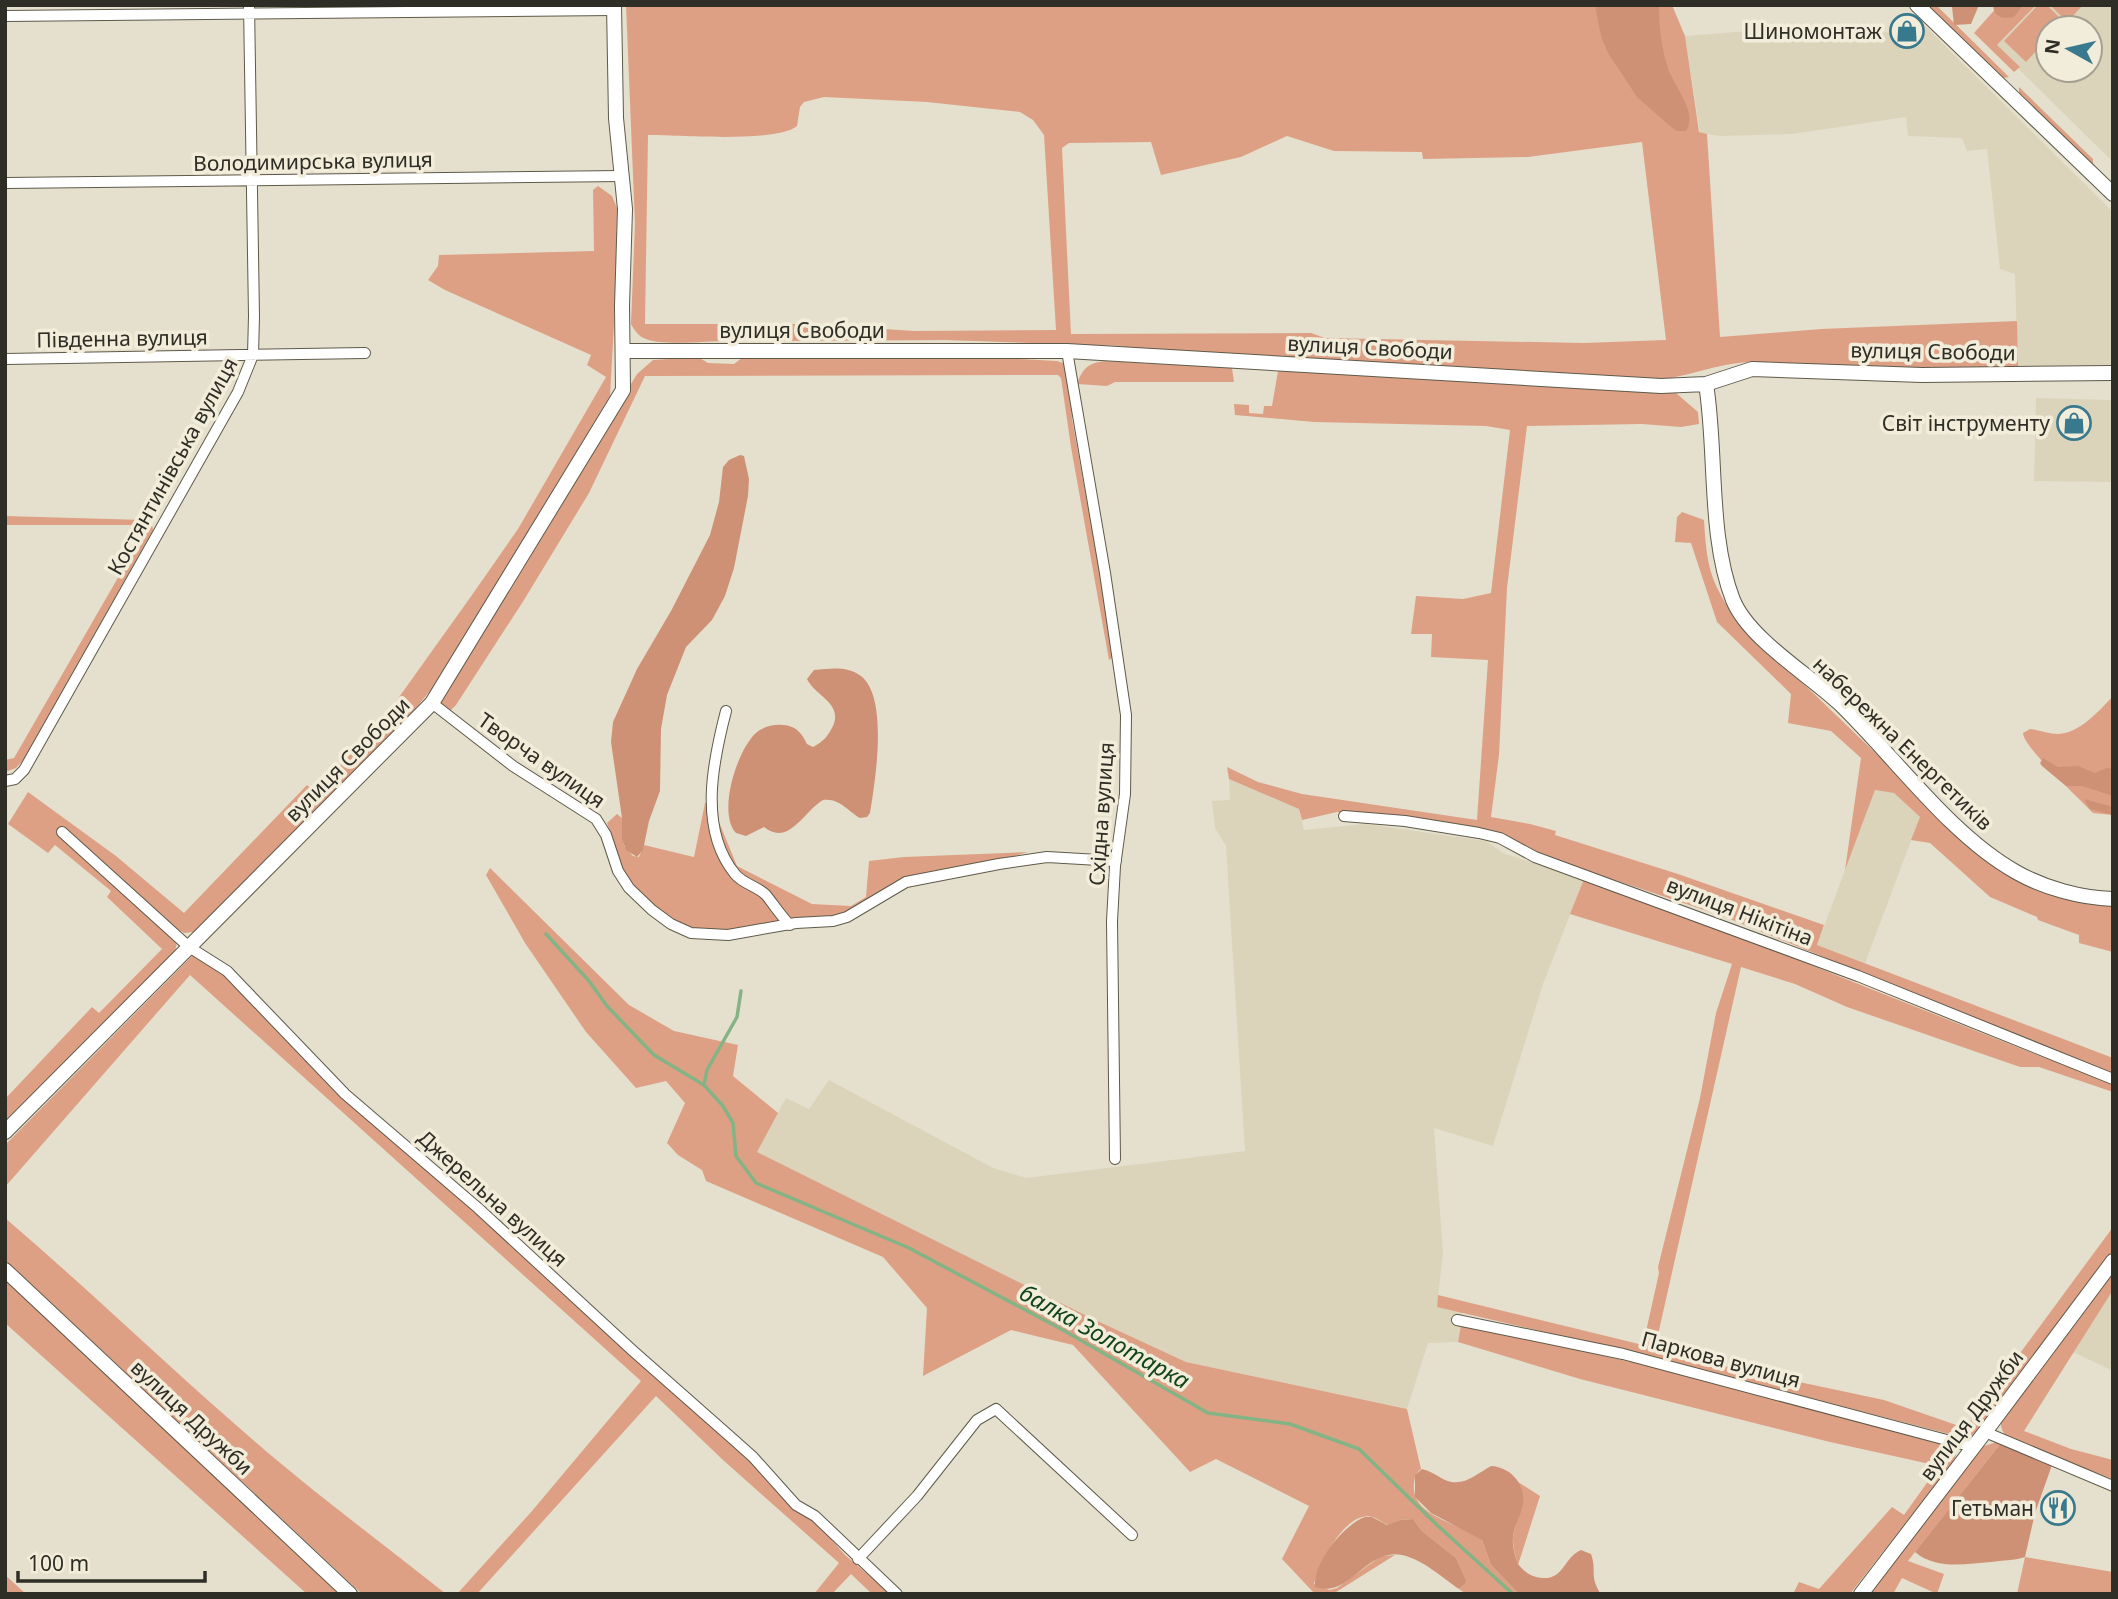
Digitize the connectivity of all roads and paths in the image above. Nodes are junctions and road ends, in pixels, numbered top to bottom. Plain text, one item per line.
1 (1917, 5) edge
2 (615, 7) edge
3 (249, 10) edge
4 (5, 16) edge
5 (622, 176) junction
6 (251, 181) junction
7 (5, 183) edge
8 (2113, 194) edge
9 (623, 351) junction
10 (1067, 351) junction
11 (365, 353) dead end
12 (253, 355) junction
13 (5, 359) edge
14 (2113, 373) edge
15 (1706, 384) junction
16 (432, 703) junction
17 (726, 711) dead end
18 (5, 781) edge
19 (1344, 816) dead end
20 (62, 832) dead end
21 (1116, 860) junction
22 (2113, 898) edge
23 (790, 925) junction
24 (189, 947) junction
25 (2113, 1079) edge
26 (5, 1132) edge
27 (1115, 1159) dead end
28 (2113, 1261) edge
29 (5, 1270) edge
30 (1457, 1320) dead end
31 (1985, 1432) junction
32 (1973, 1447) junction
33 (2113, 1486) edge
34 (1132, 1535) dead end
35 (858, 1559) junction
36 (349, 1594) edge
37 (897, 1594) edge
38 (1861, 1594) edge

1 - 8 street
2 - 3 street
2 - 5 street, вулиця Свободи
3 - 4 street
3 - 6 street, Костянтинівська вулиця
5 - 6 street, Володимирська вулиця
5 - 9 street, вулиця Свободи
6 - 7 street, Володимирська вулиця
6 - 12 street, Костянтинівська вулиця
9 - 10 street, вулиця Свободи
9 - 16 street, вулиця Свободи
10 - 15 street, вулиця Свободи
10 - 21 street, Східна вулиця
11 - 12 street, Південна вулиця
12 - 13 street, Південна вулиця
12 - 18 street, Костянтинівська вулиця
14 - 15 street, вулиця Свободи
15 - 22 street, набережна Енергетиків
16 - 23 street, Творча вулиця
16 - 24 street, вулиця Свободи
17 - 23 street
19 - 25 street, вулиця Нікітіна
20 - 24 street, Джерельна вулиця
21 - 23 street, Творча вулиця
21 - 27 street, Східна вулиця
24 - 26 street, вулиця Свободи
24 - 35 street, Джерельна вулиця
28 - 31 street, вулиця Дружби
29 - 36 street, вулиця Дружби
30 - 32 street, Паркова вулиця
31 - 32 street, вулиця Дружби
31 - 33 street
32 - 38 street, вулиця Дружби
34 - 35 street
35 - 37 street, Джерельна вулиця

